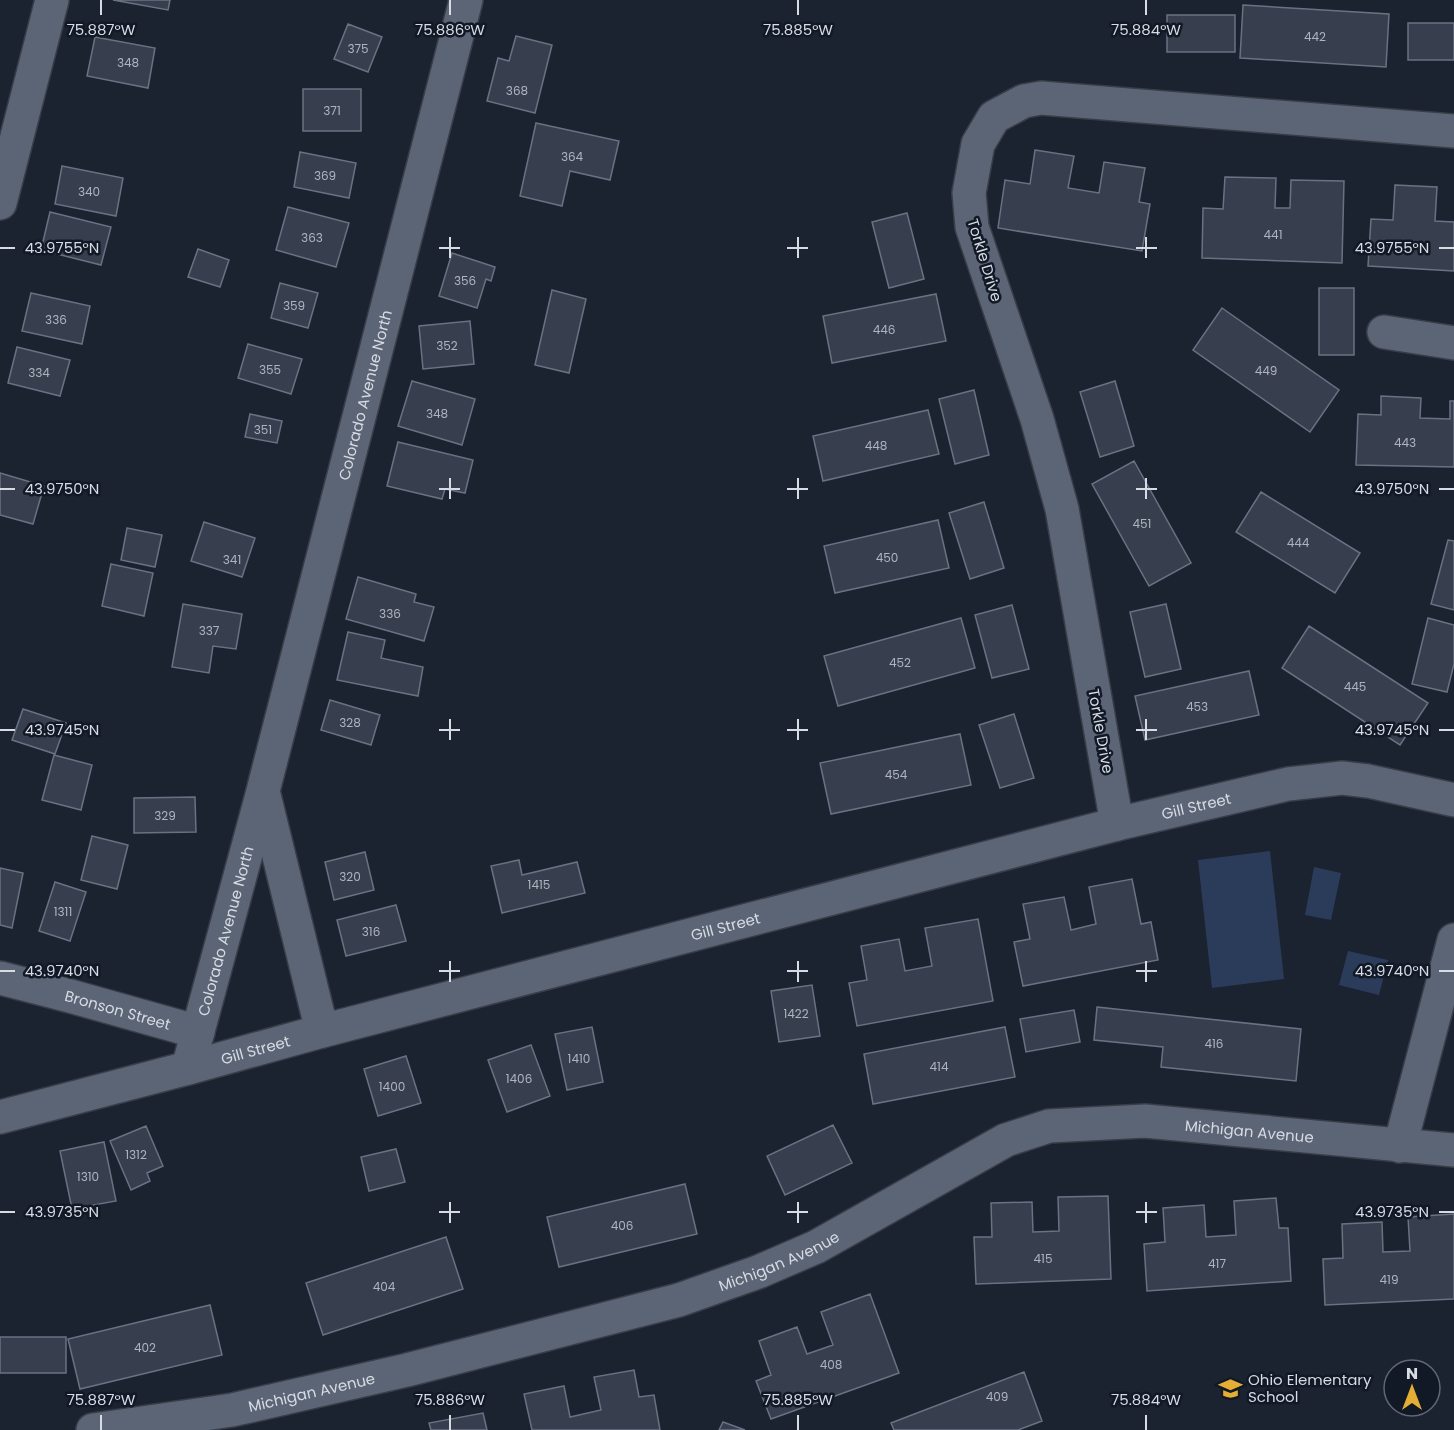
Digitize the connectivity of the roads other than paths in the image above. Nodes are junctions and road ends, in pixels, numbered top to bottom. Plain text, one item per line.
1 (51, 0) edge
2 (466, 0) edge
3 (1454, 131) edge
4 (0, 203) edge
5 (1384, 332) dead end
6 (1454, 343) edge
7 (263, 791) junction
8 (1454, 800) edge
9 (1117, 824) junction
10 (1454, 940) edge
11 (0, 978) edge
12 (322, 1031) junction
13 (198, 1032) junction
14 (188, 1068) junction
15 (0, 1117) edge
16 (1400, 1146) junction
17 (1454, 1150) edge
18 (93, 1430) edge

1 - 4 street
2 - 7 street, Colorado Avenue North
3 - 9 street, Torkle Drive
5 - 6 street
7 - 12 street, Colorado Avenue North
7 - 13 street, Colorado Avenue North
8 - 9 street, Gill Street
9 - 12 street, Gill Street
10 - 16 street
11 - 13 street, Bronson Street
12 - 14 street, Gill Street
13 - 14 street, Colorado Avenue North
14 - 15 street, Gill Street
16 - 17 street, Michigan Avenue
16 - 18 street, Michigan Avenue

